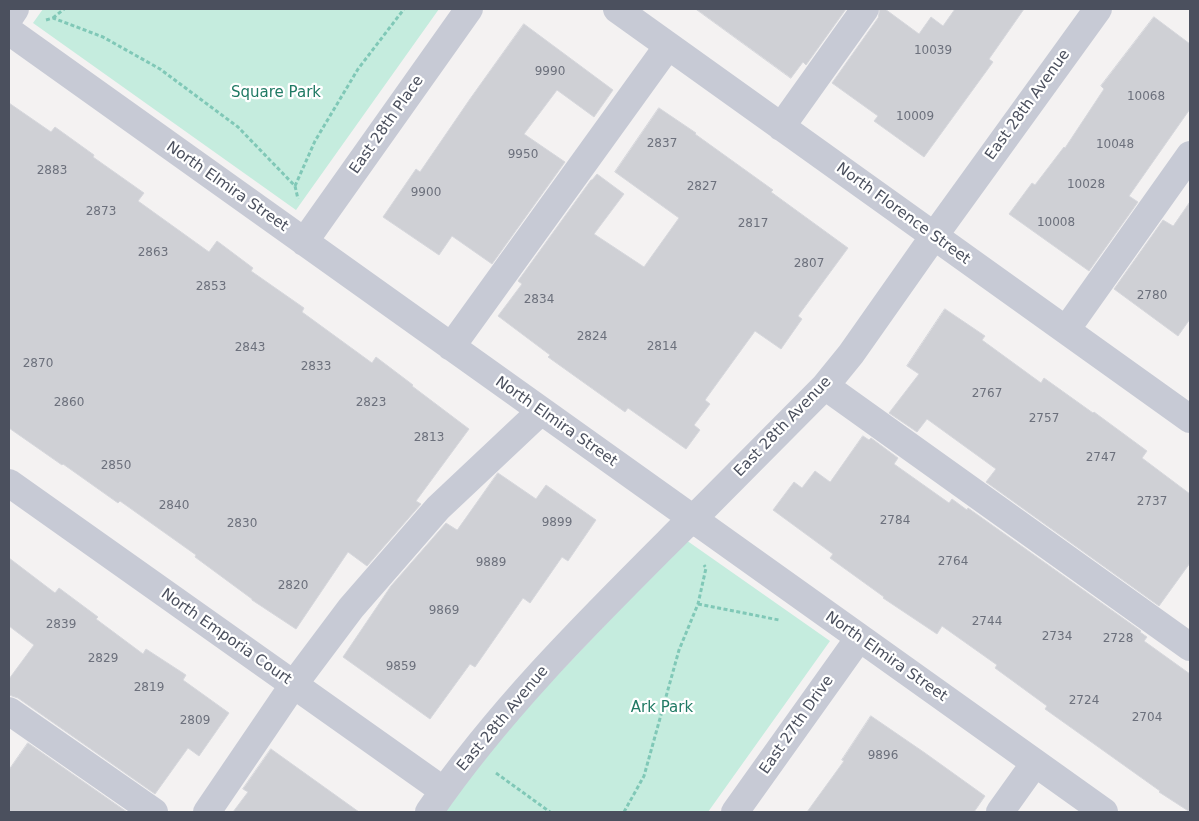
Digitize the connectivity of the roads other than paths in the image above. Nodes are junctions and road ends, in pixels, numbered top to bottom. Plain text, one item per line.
1 (15, 9) edge
2 (469, 9) edge
3 (617, 9) edge
4 (865, 9) edge
5 (1098, 9) edge
6 (9, 18) edge
7 (9, 31) edge
8 (668, 46) junction
9 (781, 127) junction
10 (1190, 155) edge
11 (934, 236) junction
12 (304, 242) junction
13 (1066, 330) junction
14 (451, 347) junction
15 (825, 386) junction
16 (541, 411) junction
17 (1190, 418) edge
18 (9, 483) edge
19 (688, 523) junction
20 (859, 638) junction
21 (1190, 647) edge
22 (294, 684) junction
23 (9, 711) edge
24 (1035, 763) junction
25 (437, 802) edge
26 (154, 812) edge
27 (207, 812) edge
28 (735, 812) edge
29 (1000, 812) edge
30 (1104, 812) edge

1 - 6 street
2 - 12 street, East 28th Place
3 - 8 street, North Florence Street
4 - 9 street
5 - 11 street, East 28th Avenue
7 - 12 street, North Elmira Street
8 - 9 street, North Florence Street
8 - 14 street
9 - 11 street, North Florence Street
10 - 13 street
11 - 13 street, North Florence Street
11 - 15 street, East 28th Avenue
12 - 14 street, North Elmira Street
13 - 17 street, North Florence Street
14 - 16 street, North Elmira Street
15 - 19 street, East 28th Avenue
15 - 21 street
16 - 19 street, North Elmira Street
16 - 22 street
18 - 22 street, North Emporia Court
19 - 20 street, North Elmira Street
19 - 25 street, East 28th Avenue
20 - 24 street, North Elmira Street
20 - 28 street, East 27th Drive
22 - 25 street, North Emporia Court
22 - 27 street
23 - 26 street
24 - 29 street
24 - 30 street, North Elmira Street

